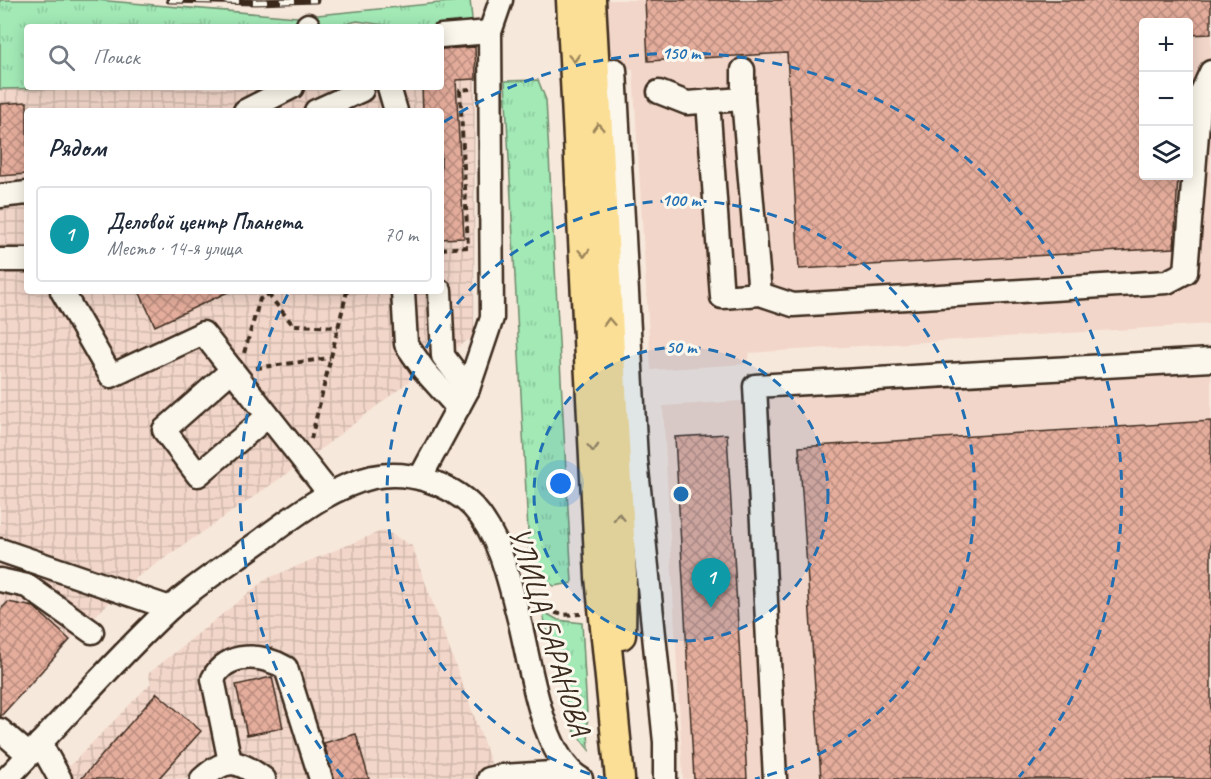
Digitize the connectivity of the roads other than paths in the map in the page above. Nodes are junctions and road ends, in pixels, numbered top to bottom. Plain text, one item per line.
1 (501, 0) edge
2 (571, 0) edge
3 (591, 0) edge
4 (490, 32) junction
5 (444, 36) edge
6 (615, 70) dead end
7 (743, 70) dead end
8 (1211, 72) edge
9 (286, 90) edge
10 (362, 90) dead end
11 (390, 90) edge
12 (659, 92) dead end
13 (743, 99) junction
14 (708, 101) junction
15 (251, 108) edge
16 (323, 108) edge
17 (395, 108) edge
18 (24, 193) edge
19 (0, 196) edge
20 (0, 260) edge
21 (24, 260) edge
22 (64, 294) edge
23 (403, 294) edge
24 (440, 294) edge
25 (760, 294) junction
26 (1211, 360) edge
27 (245, 365) junction
28 (463, 398) junction
29 (268, 416) junction
30 (420, 478) junction
31 (330, 494) junction
32 (0, 550) edge
33 (611, 576) junction
34 (0, 580) edge
35 (170, 608) junction
36 (92, 632) dead end
37 (0, 730) edge
38 (35, 749) junction
39 (230, 762) junction
40 (619, 769) edge
41 (574, 777) edge
42 (6, 779) edge
43 (60, 779) edge
44 (202, 779) edge
45 (264, 779) edge
46 (321, 779) edge
47 (489, 779) edge
48 (665, 779) edge
49 (775, 779) edge

1 - 4 street
2 -> 33 main road
33 -> 3 main road
4 - 5 street
4 - 28 street
6 - 48 street
7 - 13 street
8 - 25 street
9 - 15 street
10 - 16 street
11 - 17 street
12 - 14 street
13 - 14 street
13 - 25 street
14 - 25 street
18 - 19 street
20 - 21 street
22 - 27 street
23 - 28 street
24 - 28 street
26 - 49 street
27 - 29 street
27 - 29 street
28 - 30 street
29 - 31 street
30 - 31 street, УЛИЦА БАРАНОВА
30 - 41 street, УЛИЦА БАРАНОВА
31 - 35 street, УЛИЦА БАРАНОВА
32 - 35 street
33 - 40 main road
34 - 36 street
35 - 38 street, УЛИЦА БАРАНОВА
37 - 38 street
38 - 42 street, УЛИЦА БАРАНОВА
38 - 43 street
39 - 44 street
39 - 45 street
39 - 46 street
41 - 47 street

